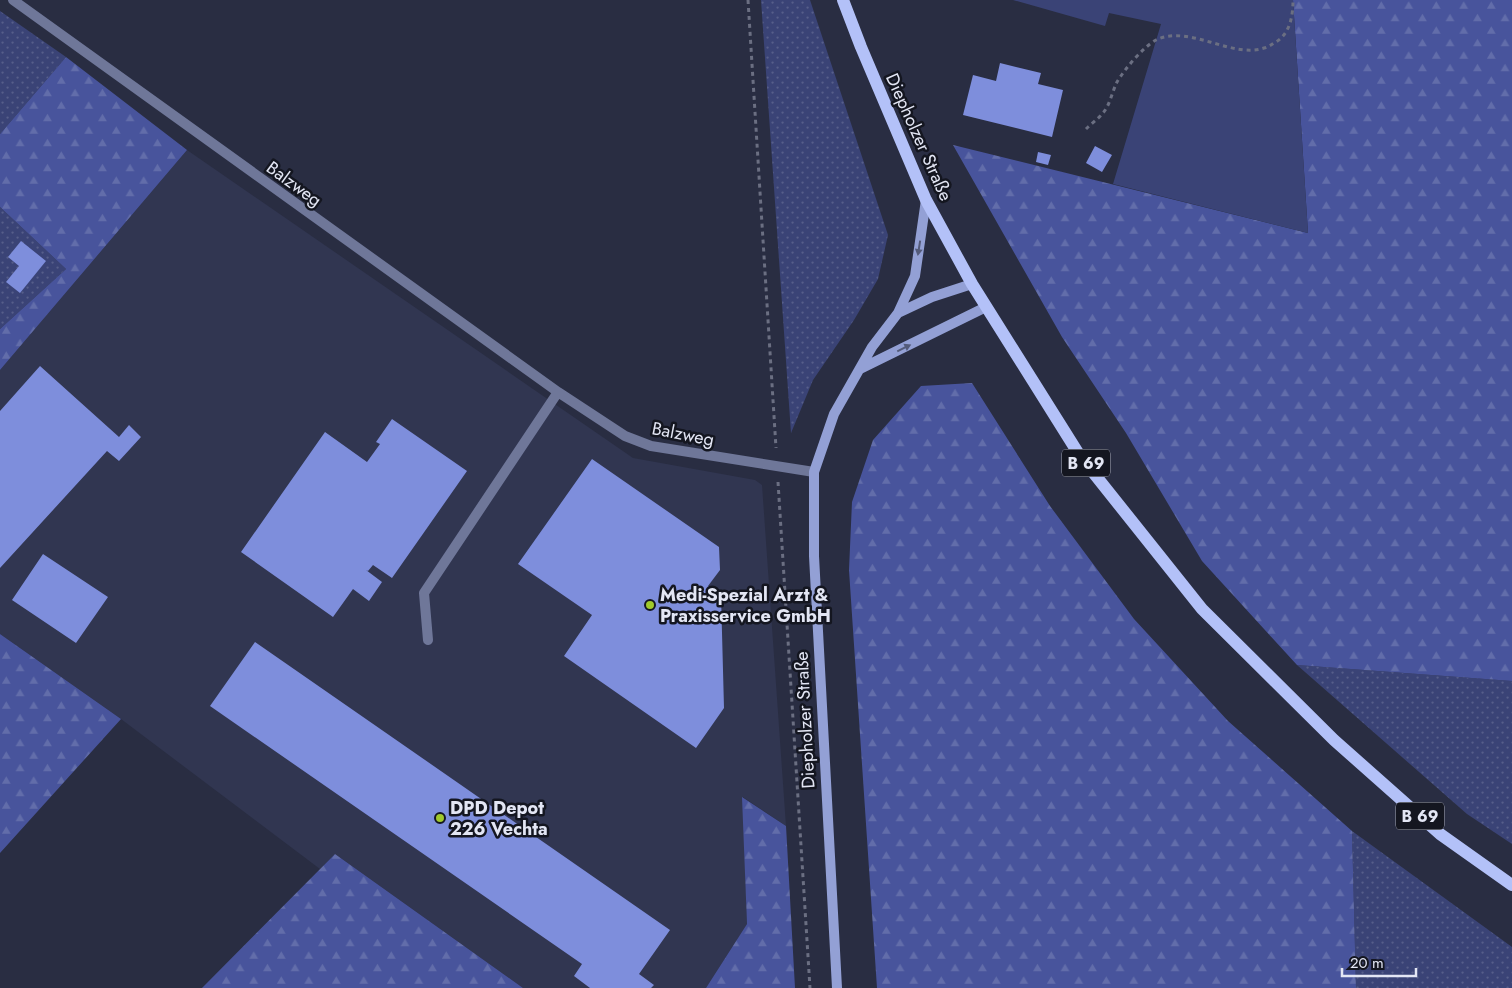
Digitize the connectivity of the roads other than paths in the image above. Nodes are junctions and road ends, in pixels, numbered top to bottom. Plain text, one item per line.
1 (13, 0) edge
2 (843, 0) edge
3 (926, 200) junction
4 (972, 284) junction
5 (986, 307) junction
6 (898, 313) junction
7 (860, 369) junction
8 (558, 392) junction
9 (814, 472) junction
10 (428, 640) dead end
11 (1512, 885) edge
12 (837, 988) edge

1 - 8 street, Balzweg
2 - 3 main road, Diepholzer Straße / B 69
3 - 4 main road, Diepholzer Straße / B 69
3 -> 6 main road
4 - 5 main road, Diepholzer Straße / B 69
4 - 6 main road, Diepholzer Straße
7 -> 5 main road
5 - 11 main road, B 69
6 - 7 main road, Diepholzer Straße
7 - 9 main road, Diepholzer Straße
8 - 9 street, Balzweg
8 - 10 street
9 - 12 main road, Diepholzer Straße

